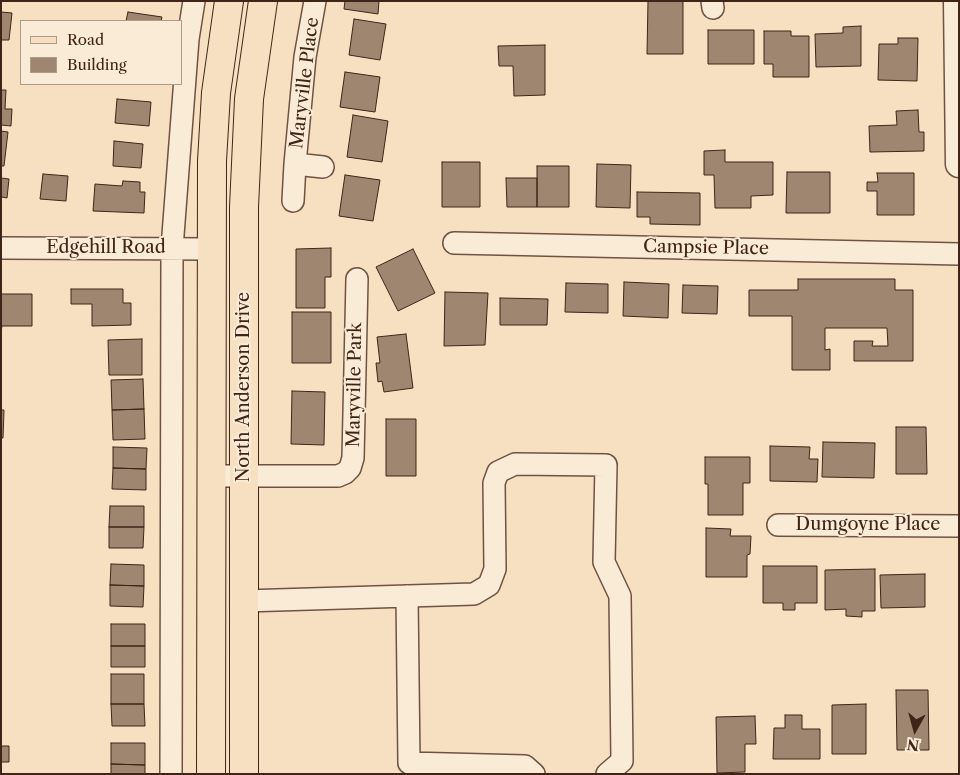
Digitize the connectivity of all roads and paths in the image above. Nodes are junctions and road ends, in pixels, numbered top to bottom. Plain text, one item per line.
1 (194, 1) edge
2 (229, 1) edge
3 (262, 1) edge
4 (316, 1) edge
5 (958, 1) edge
6 (295, 164) junction
7 (959, 164) edge
8 (323, 167) dead end
9 (293, 201) dead end
10 (454, 243) dead end
11 (1, 248) edge
12 (172, 248) junction
13 (211, 249) junction
14 (959, 254) edge
15 (357, 279) dead end
16 (211, 476) junction
17 (245, 476) junction
18 (778, 525) dead end
19 (959, 526) edge
20 (407, 596) junction
21 (244, 601) junction
22 (172, 774) edge
23 (211, 774) edge
24 (244, 774) edge
25 (534, 774) edge
26 (607, 774) edge

1 - 12 street
2 - 13 main road, North Anderson Drive
3 - 17 main road, North Anderson Drive
4 - 6 street, Maryville Place
5 - 7 street
6 - 8 street, Maryville Place
6 - 9 street, Maryville Place
10 - 14 street, Campsie Place
11 - 12 street, Edgehill Road
12 - 13 street, Edgehill Road
12 - 22 street
13 - 16 main road, North Anderson Drive
15 - 17 street, Maryville Park
16 - 17 street, Maryville Park
16 - 23 main road, North Anderson Drive
17 - 21 main road, North Anderson Drive
18 - 19 street, Dumgoyne Place
20 - 21 street
20 - 25 street
20 - 26 street
21 - 24 main road, North Anderson Drive

